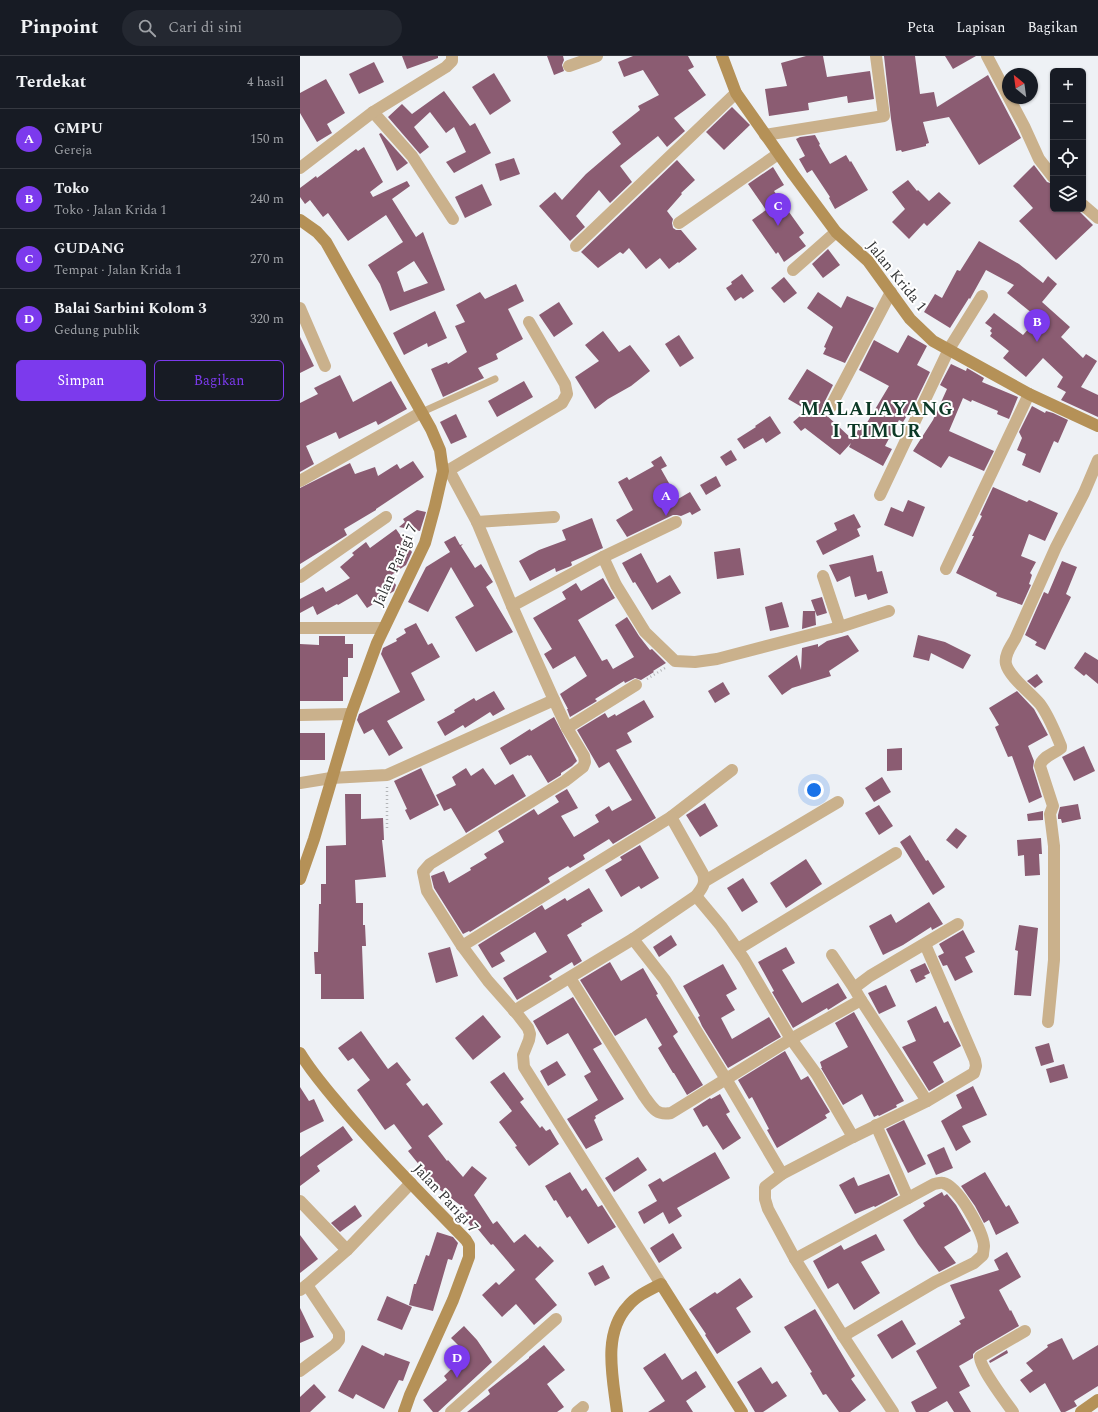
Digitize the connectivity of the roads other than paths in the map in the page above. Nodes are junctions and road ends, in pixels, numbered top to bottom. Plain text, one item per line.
1 (452, 56) edge
2 (597, 56) edge
3 (722, 56) edge
4 (876, 56) edge
5 (987, 56) edge
6 (569, 66) dead end
7 (1002, 84) edge
8 (736, 93) junction
9 (1013, 104) edge
10 (373, 112) junction
11 (765, 135) junction
12 (778, 154) junction
13 (300, 168) edge
14 (1052, 176) edge
15 (1086, 208) edge
16 (453, 218) dead end
17 (1098, 218) edge
18 (300, 221) edge
19 (679, 223) dead end
20 (836, 232) junction
21 (576, 246) dead end
22 (793, 270) dead end
23 (891, 292) junction
24 (982, 296) dead end
25 (300, 308) edge
26 (529, 322) dead end
27 (949, 349) junction
28 (325, 366) dead end
29 (495, 379) dead end
30 (1030, 394) junction
31 (830, 408) dead end
32 (422, 412) junction
33 (1098, 426) edge
34 (1098, 460) edge
35 (446, 470) junction
36 (300, 481) edge
37 (880, 496) dead end
38 (386, 517) dead end
39 (554, 517) dead end
40 (477, 522) junction
41 (676, 522) dead end
42 (603, 556) junction
43 (946, 569) dead end
44 (823, 576) dead end
45 (300, 577) edge
46 (512, 606) junction
47 (889, 611) dead end
48 (840, 627) junction
49 (300, 628) edge
50 (384, 628) junction
51 (636, 685) road end
52 (554, 700) junction
53 (351, 714) junction
54 (300, 715) edge
55 (567, 728) junction
56 (732, 770) dead end
57 (331, 778) junction
58 (300, 783) edge
59 (838, 802) dead end
60 (671, 817) junction
61 (896, 853) dead end
62 (300, 878) edge
63 (705, 880) junction
64 (696, 896) junction
65 (958, 924) dead end
66 (633, 939) junction
67 (925, 944) junction
68 (462, 946) junction
69 (738, 949) junction
70 (832, 955) dead end
71 (570, 978) junction
72 (854, 988) junction
73 (861, 1000) junction
74 (514, 1011) junction
75 (1048, 1022) dead end
76 (791, 1039) junction
77 (300, 1053) edge
78 (726, 1079) junction
79 (927, 1101) junction
80 (876, 1125) junction
81 (853, 1137) junction
82 (782, 1174) junction
83 (411, 1184) junction
84 (908, 1198) junction
85 (300, 1201) edge
86 (347, 1250) junction
87 (795, 1259) junction
88 (661, 1284) junction
89 (303, 1288) edge
90 (556, 1319) dead end
91 (1025, 1331) dead end
92 (843, 1336) junction
93 (300, 1371) edge
94 (1098, 1400) edge
95 (404, 1412) edge
96 (451, 1412) edge
97 (617, 1412) edge
98 (742, 1412) edge
99 (893, 1412) edge
100 (1013, 1412) edge
101 (1081, 1412) edge

1 - 10 street
2 - 6 street
3 - 8 street, Jalan Krida 1
4 - 11 street
5 - 7 street
8 - 11 street, Jalan Krida 1
8 - 21 street
9 - 14 street
10 - 13 street
10 - 16 street
11 - 12 street, Jalan Krida 1
12 - 19 street
12 - 20 street, Jalan Krida 1
15 - 17 street
18 - 32 street, Jalan Parigi 7
20 - 22 street
20 - 23 street, Jalan Krida 1
23 - 27 street, Jalan Krida 1
23 - 31 street
24 - 27 street
25 - 28 street
26 - 35 street
27 - 30 street, Jalan Krida 1
27 - 37 street
29 - 32 lane
30 - 33 street, Jalan Krida 1
30 - 43 street
32 - 35 street, Jalan Parigi 7
32 - 36 street
34 - 75 street
35 - 40 street
35 - 50 street, Jalan Parigi 7
38 - 45 street
39 - 40 street
40 - 46 street
41 - 42 street
42 - 46 street
42 - 48 street
44 - 48 street
46 - 52 street
47 - 48 street
49 - 50 street
50 - 53 street, Jalan Parigi 7
51 - 55 street
52 - 55 street
52 - 57 street
53 - 54 street
53 - 57 street, Jalan Parigi 7
55 - 68 street
56 - 60 street
57 - 58 street
57 - 62 street, Jalan Parigi 7
59 - 63 street
60 - 63 street
60 - 68 street
61 - 69 street
63 - 64 street
64 - 66 street
64 - 69 street
65 - 67 street
66 - 71 street
66 - 78 street
67 - 72 street
67 - 79 street
68 - 74 street
69 - 76 street
70 - 72 street
71 - 74 street
71 - 78 street
72 - 73 street
73 - 76 street
73 - 79 street
74 - 88 street
76 - 78 street
76 - 81 street
77 - 83 street, Jalan Parigi 7
78 - 82 street
79 - 80 street
80 - 81 street
80 - 84 street
81 - 82 street
82 - 87 street
83 - 86 street
83 - 95 street, Jalan Parigi 7
84 - 87 street
84 - 92 street
85 - 86 street
86 - 89 street
87 - 92 street
88 - 97 street
88 - 98 street
89 - 93 street
90 - 96 street
91 - 100 street
92 - 99 street
94 - 101 street

